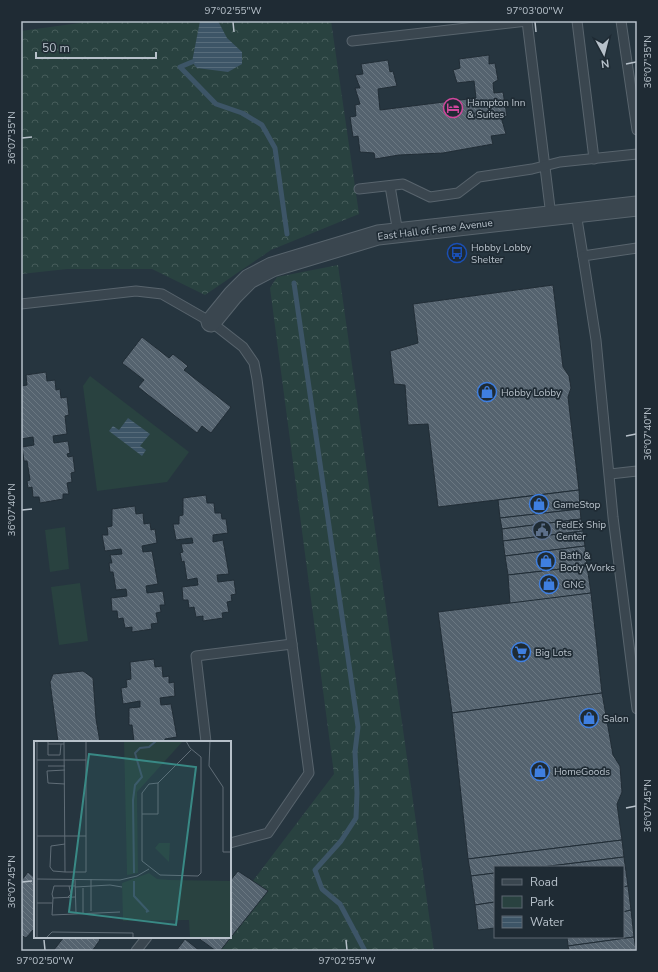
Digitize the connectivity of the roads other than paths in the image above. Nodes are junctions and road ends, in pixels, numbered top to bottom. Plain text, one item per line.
1 (527, 21) edge
2 (577, 21) edge
3 (621, 21) edge
4 (352, 41) dead end
5 (634, 94) edge
6 (637, 130) edge
7 (637, 154) edge
8 (594, 159) junction
9 (545, 166) junction
10 (390, 186) junction
11 (359, 189) dead end
12 (637, 206) edge
13 (576, 213) junction
14 (551, 216) junction
15 (398, 233) junction
16 (637, 248) edge
17 (583, 256) junction
18 (21, 304) edge
19 (211, 322) junction
20 (637, 471) edge
21 (610, 474) junction
22 (292, 644) junction
23 (637, 708) edge
24 (206, 741) edge
25 (231, 843) edge
26 (146, 938) edge
27 (136, 951) edge

1 - 4 lane
1 - 9 lane
2 - 8 lane
3 - 5 lane
5 - 6 lane
7 - 8 lane
8 - 9 lane
9 - 10 lane
9 - 14 lane
10 - 11 lane
10 - 15 lane
12 - 13 street, East Hall of Fame Avenue
13 - 14 street, East Hall of Fame Avenue
13 - 17 lane
14 - 15 street, East Hall of Fame Avenue
15 - 19 street, East Hall of Fame Avenue
16 - 17 lane
17 - 21 lane
18 - 19 lane
19 - 22 lane
20 - 21 lane
21 - 23 lane
22 - 24 lane
22 - 25 lane
26 - 27 lane

